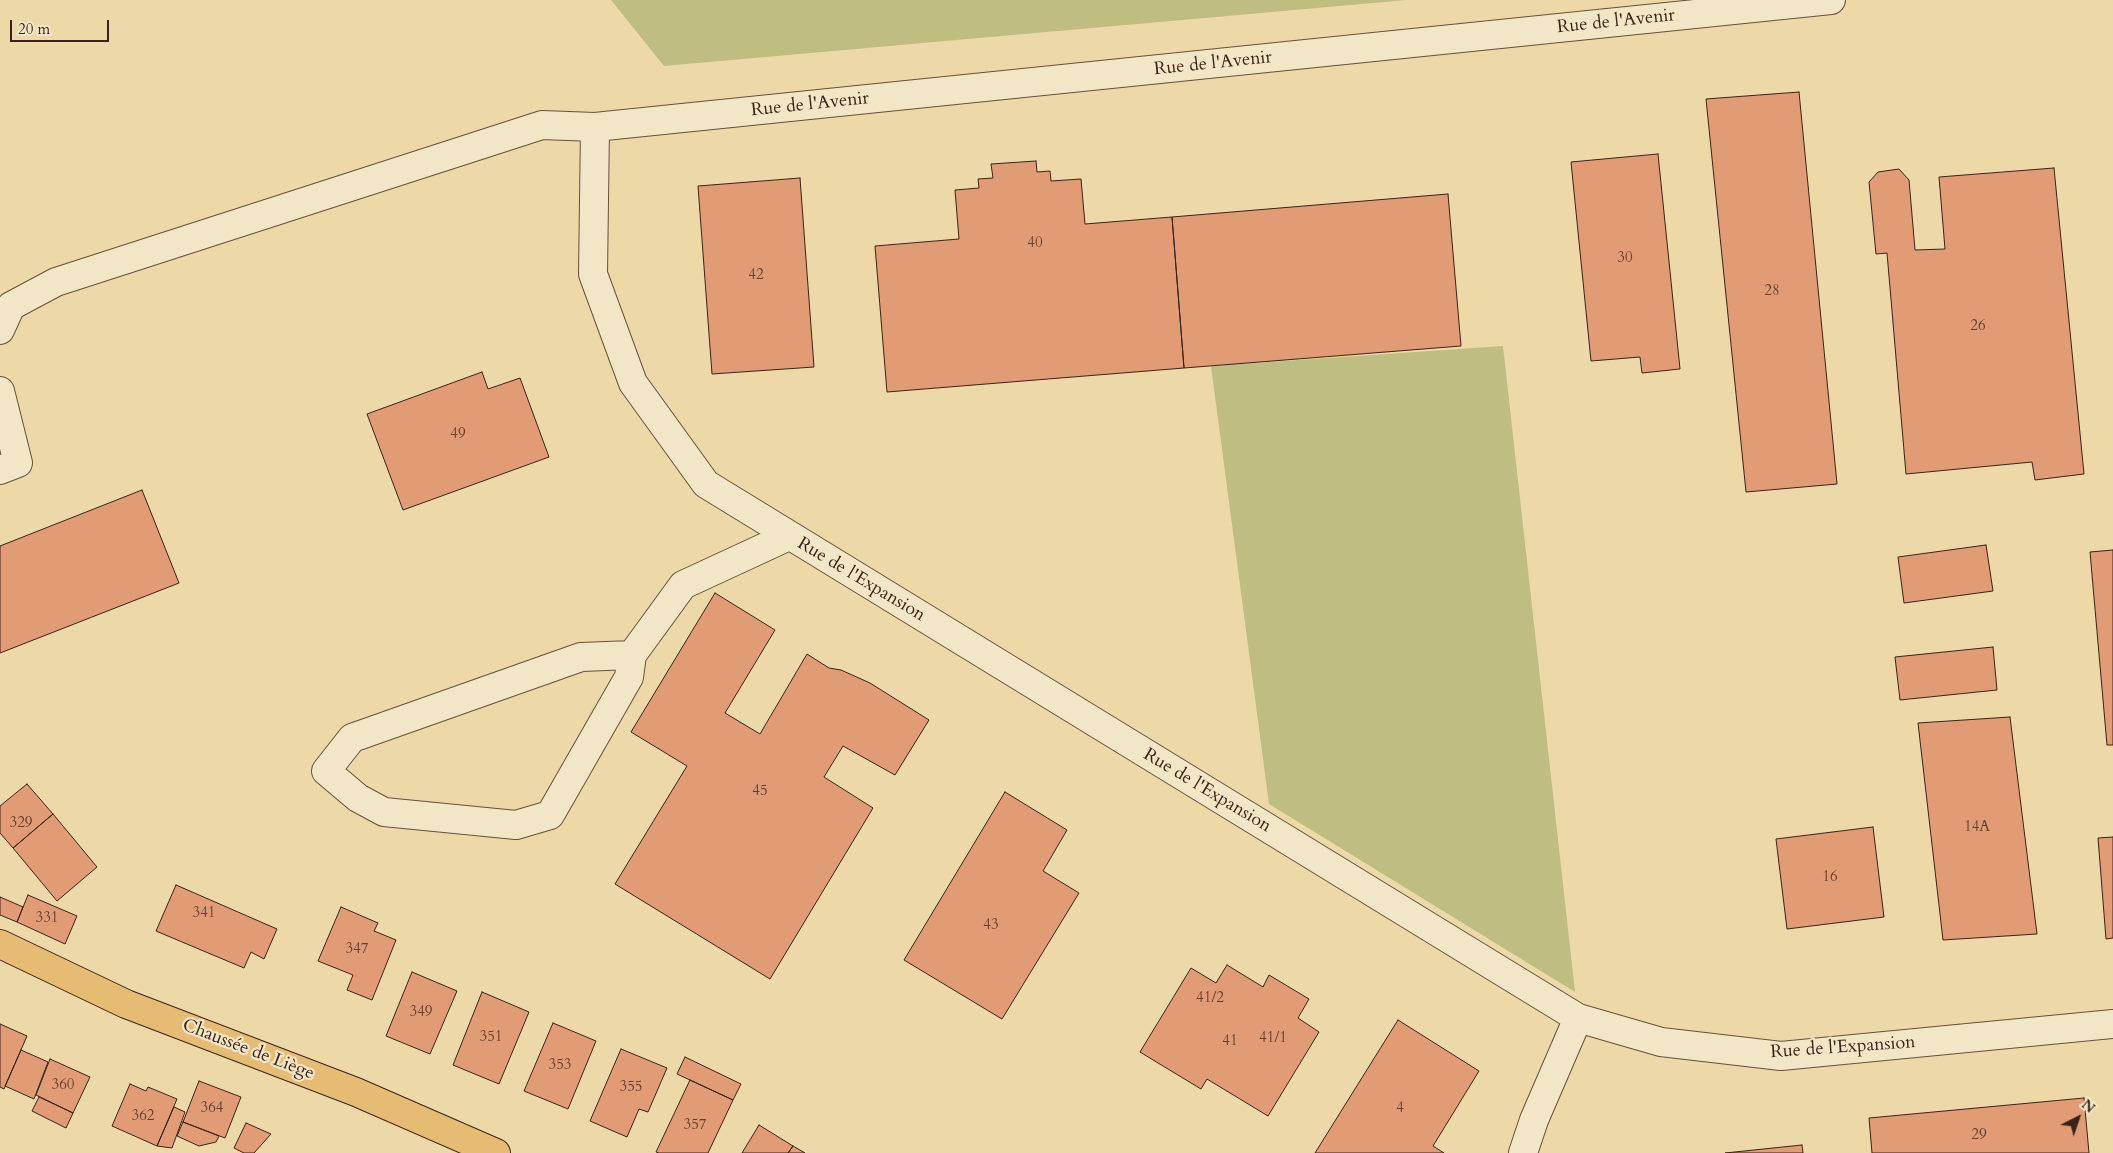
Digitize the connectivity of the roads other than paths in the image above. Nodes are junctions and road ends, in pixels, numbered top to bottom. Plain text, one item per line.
1 (1831, 0) edge
2 (595, 127) junction
3 (0, 330) edge
4 (0, 391) edge
5 (0, 470) edge
6 (789, 536) junction
7 (632, 655) junction
8 (0, 944) edge
9 (1578, 1018) junction
10 (2113, 1024) edge
11 (496, 1153) edge
12 (1523, 1153) edge

1 - 2 street, Rue de l'Avenir
2 - 3 street, Rue de l'Avenir
2 - 6 street, Rue de l'Expansion
4 - 5 street
6 - 7 street
6 - 9 street, Rue de l'Expansion
7 - 7 street
8 - 11 main road, Chaussée de Liège
9 - 10 street, Rue de l'Expansion
9 - 12 street

